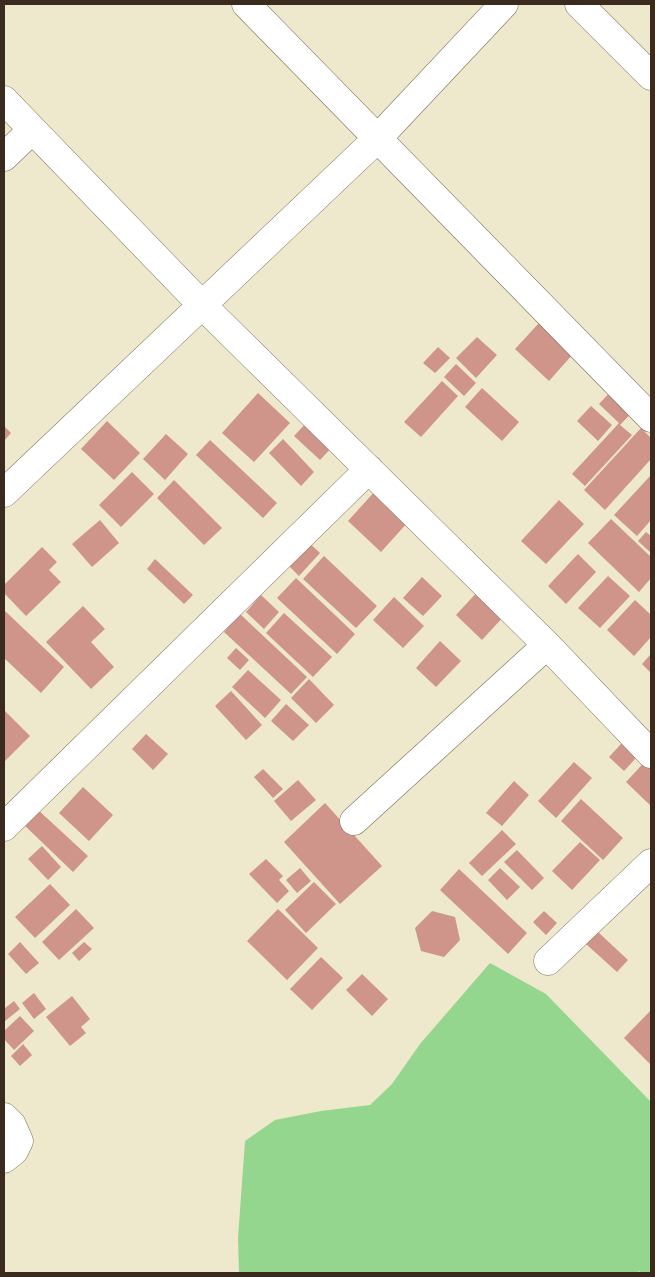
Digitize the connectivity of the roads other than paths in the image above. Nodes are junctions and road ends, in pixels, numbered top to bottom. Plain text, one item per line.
1 (246, 4) edge
2 (504, 4) edge
3 (579, 4) edge
4 (651, 76) edge
5 (4, 100) edge
6 (32, 130) junction
7 (378, 138) junction
8 (4, 157) edge
9 (202, 305) junction
10 (651, 418) edge
11 (369, 469) junction
12 (4, 493) edge
13 (547, 645) junction
14 (651, 754) edge
15 (354, 821) dead end
16 (4, 827) edge
17 (651, 863) edge
18 (548, 961) dead end
19 (4, 1117) edge
20 (4, 1160) edge

1 - 7 street
2 - 7 street
3 - 4 street
5 - 6 street
6 - 8 street
6 - 9 street
7 - 9 street
7 - 10 street
9 - 11 street
9 - 12 street
11 - 13 street
11 - 16 street
13 - 14 street
13 - 15 street
17 - 18 street
19 - 20 street

